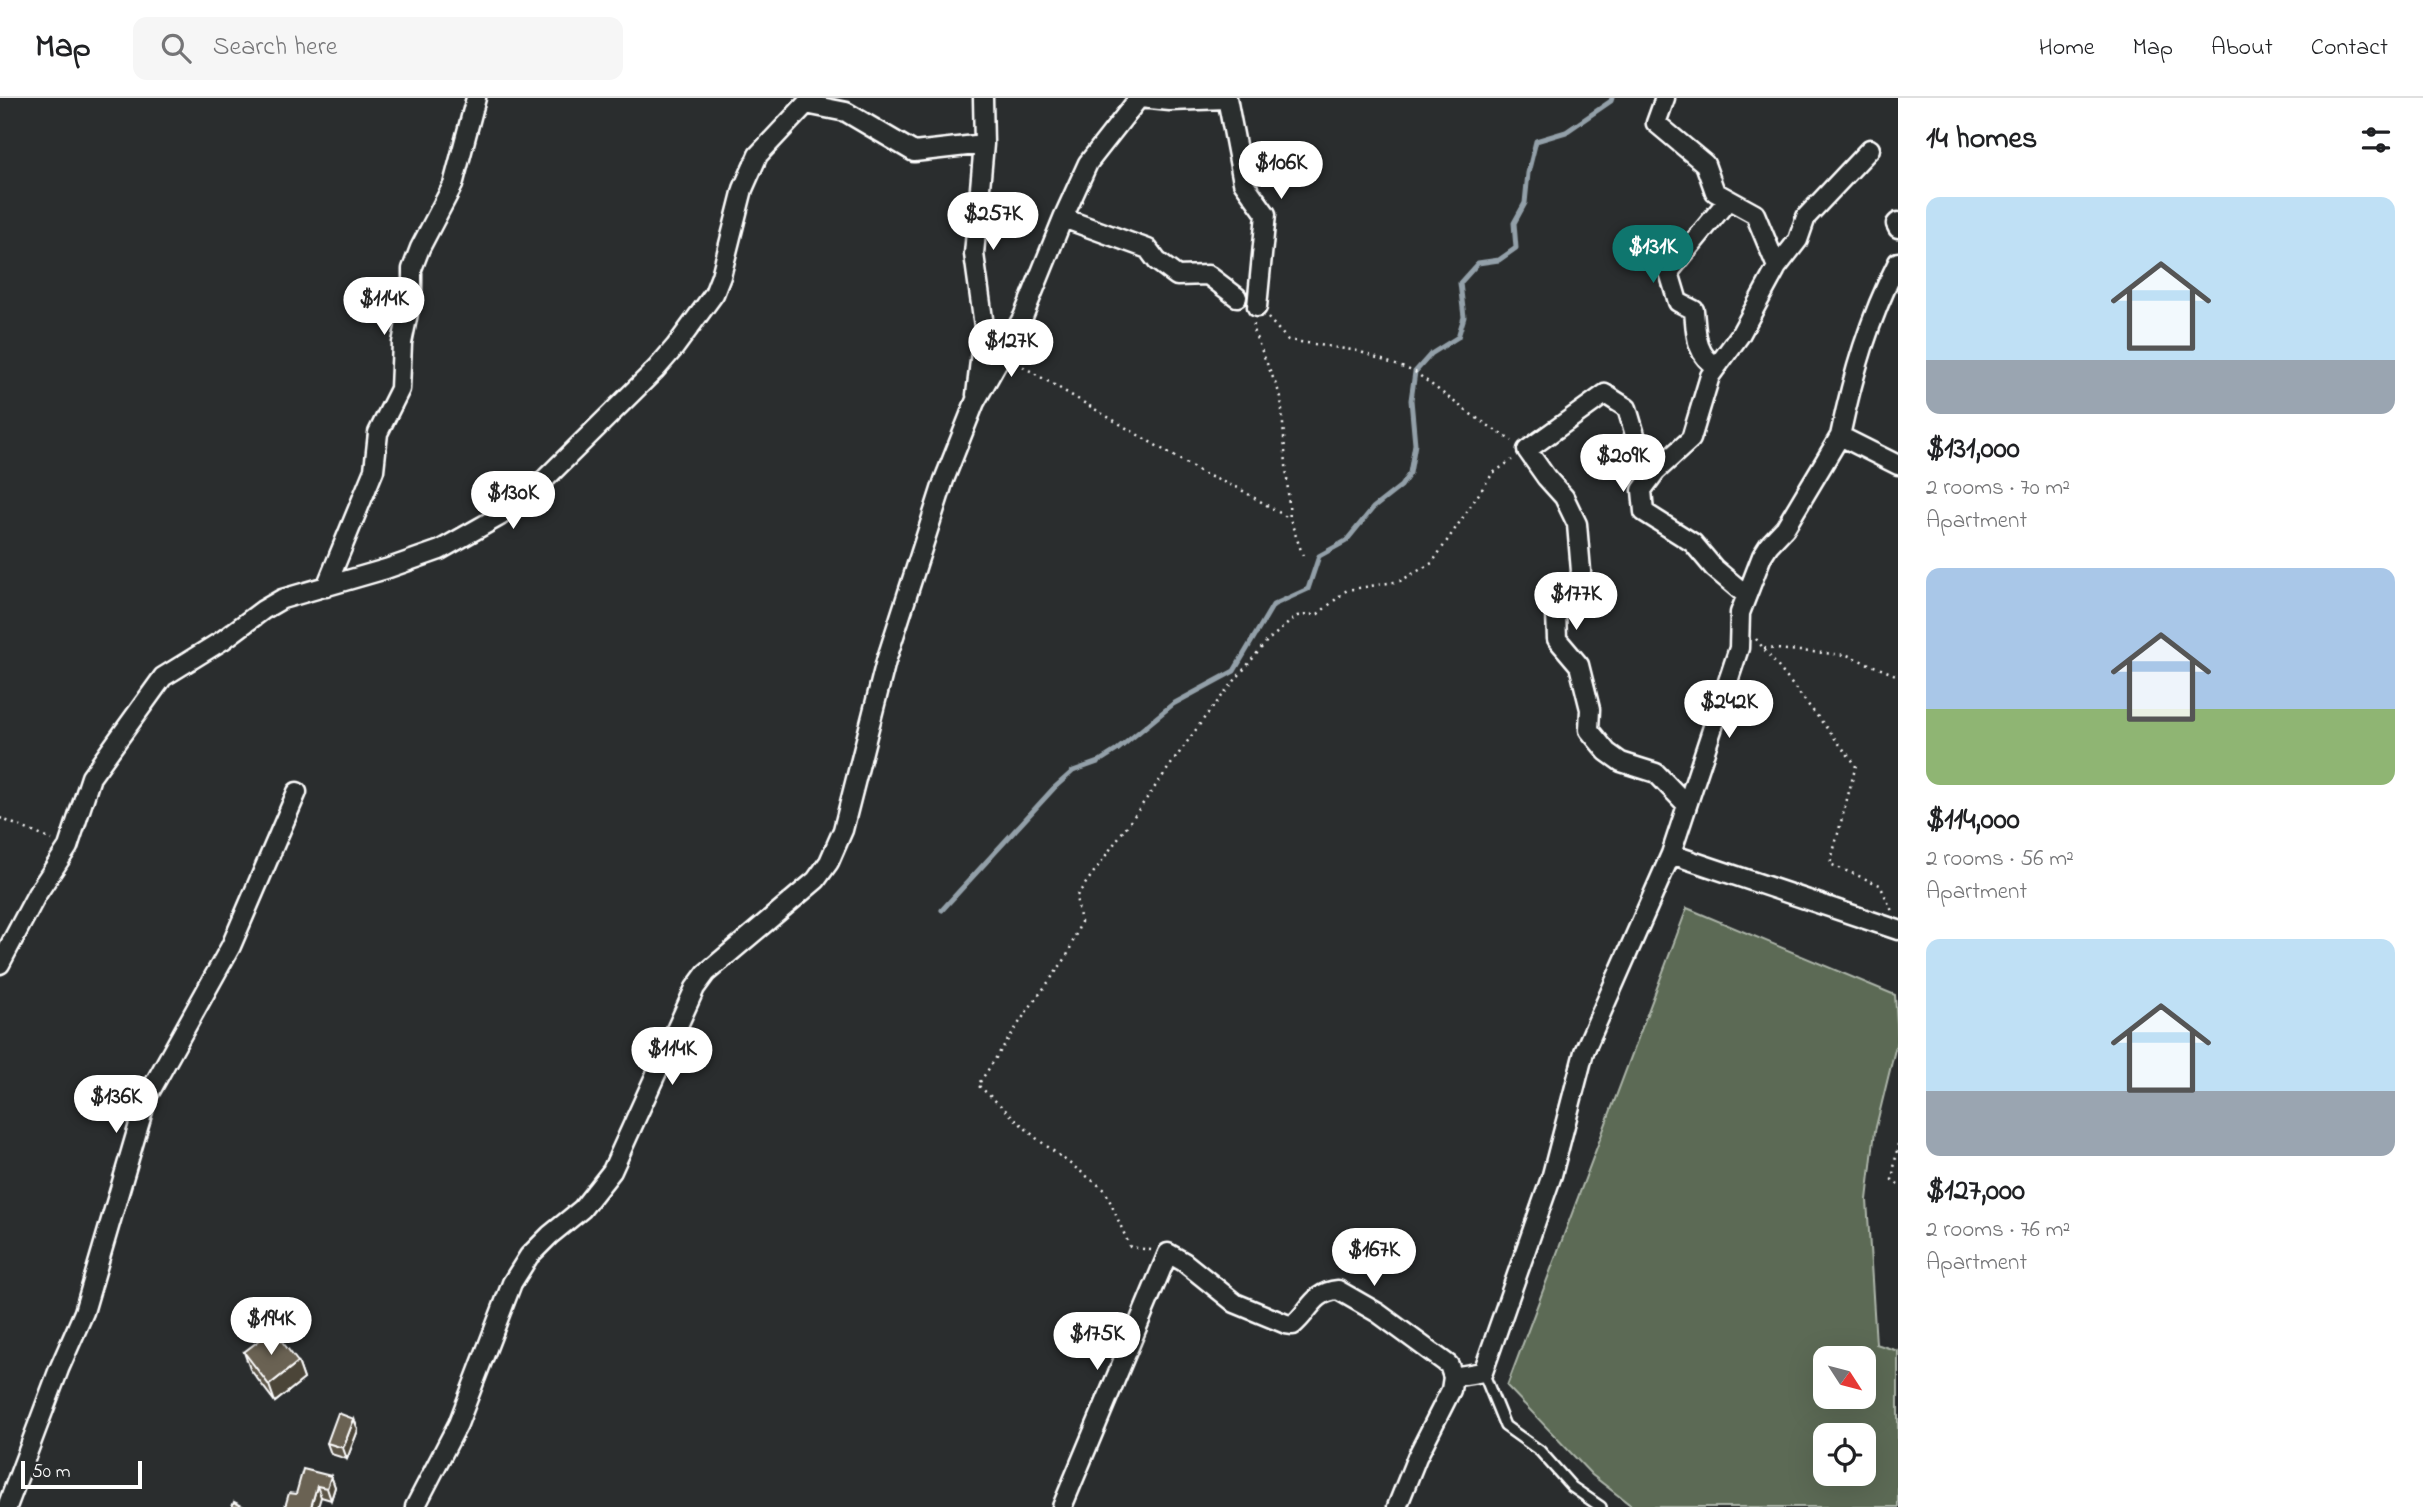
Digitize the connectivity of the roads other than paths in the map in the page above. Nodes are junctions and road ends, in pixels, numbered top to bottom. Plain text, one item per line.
1 (476, 98) edge
2 (983, 98) edge
3 (1139, 98) edge
4 (1226, 98) edge
5 (1665, 98) edge
6 (984, 144) junction
7 (1870, 149) dead end
8 (1728, 200) junction
9 (1063, 218) junction
10 (1898, 222) edge
11 (1898, 228) edge
12 (1898, 262) edge
13 (1777, 267) junction
14 (1237, 297) dead end
15 (1257, 307) road end
16 (1717, 366) junction
17 (975, 402) junction
18 (1840, 436) junction
19 (1898, 465) edge
20 (1656, 471) junction
21 (326, 587) junction
22 (1746, 595) junction
23 (297, 792) dead end
24 (1688, 805) junction
25 (1671, 853) junction
26 (1896, 922) edge
27 (0, 964) edge
28 (1483, 1371) junction
29 (1453, 1377) junction
30 (7, 1507) edge
31 (415, 1507) edge
32 (1062, 1507) edge
33 (1397, 1507) edge
34 (1601, 1507) edge

1 - 21 street
2 - 6 street
3 - 4 street
3 - 9 street
4 - 15 street
5 - 8 street
6 - 17 street
6 - 21 street
7 - 13 street
8 - 13 street
8 - 16 street
9 - 14 street
9 - 17 street
10 - 11 street
12 - 18 street
13 - 16 street
16 - 20 street
17 - 31 street
18 - 19 street
18 - 22 street
20 - 22 street
20 - 24 street
21 - 27 street
22 - 24 street
23 - 30 street
24 - 25 street
25 - 26 street
25 - 28 street
28 - 29 street
28 - 34 lane
29 - 32 street
29 - 33 street

